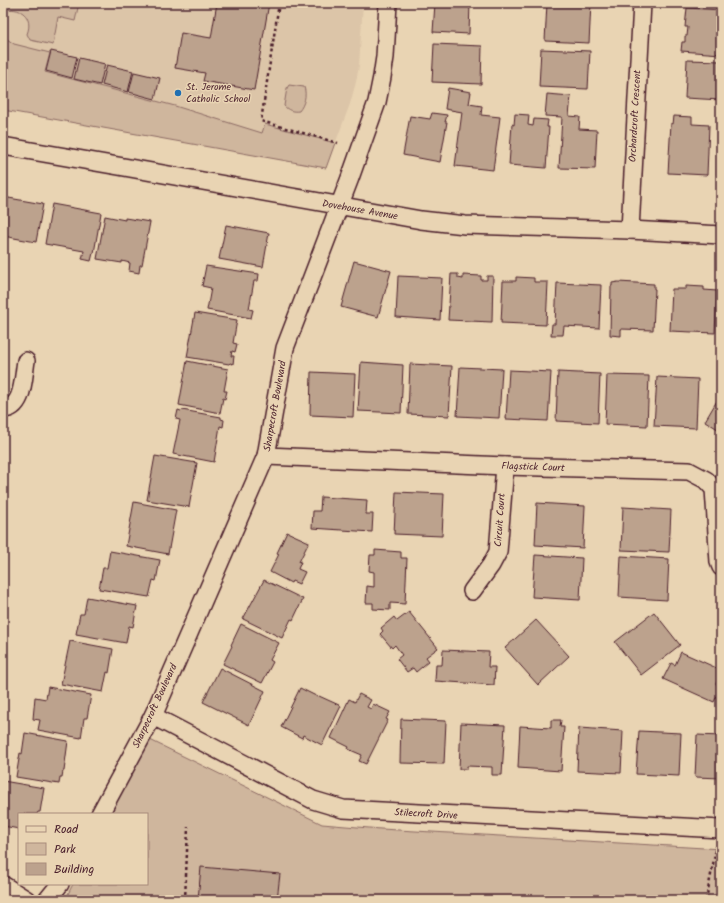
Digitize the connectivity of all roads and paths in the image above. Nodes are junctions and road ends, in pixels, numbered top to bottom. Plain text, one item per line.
1 (279, 3) edge
2 (388, 3) edge
3 (642, 3) edge
4 (338, 143) dead end
5 (3, 146) edge
6 (339, 206) junction
7 (630, 230) junction
8 (721, 235) edge
9 (26, 361) dead end
10 (3, 409) edge
11 (266, 456) junction
12 (505, 466) junction
13 (721, 567) edge
14 (472, 591) dead end
15 (153, 716) junction
16 (101, 813) edge
17 (188, 827) dead end
18 (718, 829) edge
19 (3, 885) edge
20 (59, 885) edge
21 (27, 900) edge
22 (47, 900) edge
23 (184, 900) edge
24 (706, 900) edge

1 - 4 path
2 - 6 street, Sharpecroft Boulevard
3 - 7 street, Orchardcroft Crescent
5 - 6 street, Dovehouse Avenue
6 - 7 street, Dovehouse Avenue
6 - 11 street, Sharpecroft Boulevard
7 - 8 street, Dovehouse Avenue
9 - 10 street
11 - 12 street, Flagstick Court
11 - 15 street, Sharpecroft Boulevard
12 - 13 street, Flagstick Court
12 - 14 street, Circuit Court
15 - 16 street, Sharpecroft Boulevard
15 - 18 street, Stilecroft Drive
17 - 23 path
18 - 24 path
19 - 21 street
20 - 22 street

